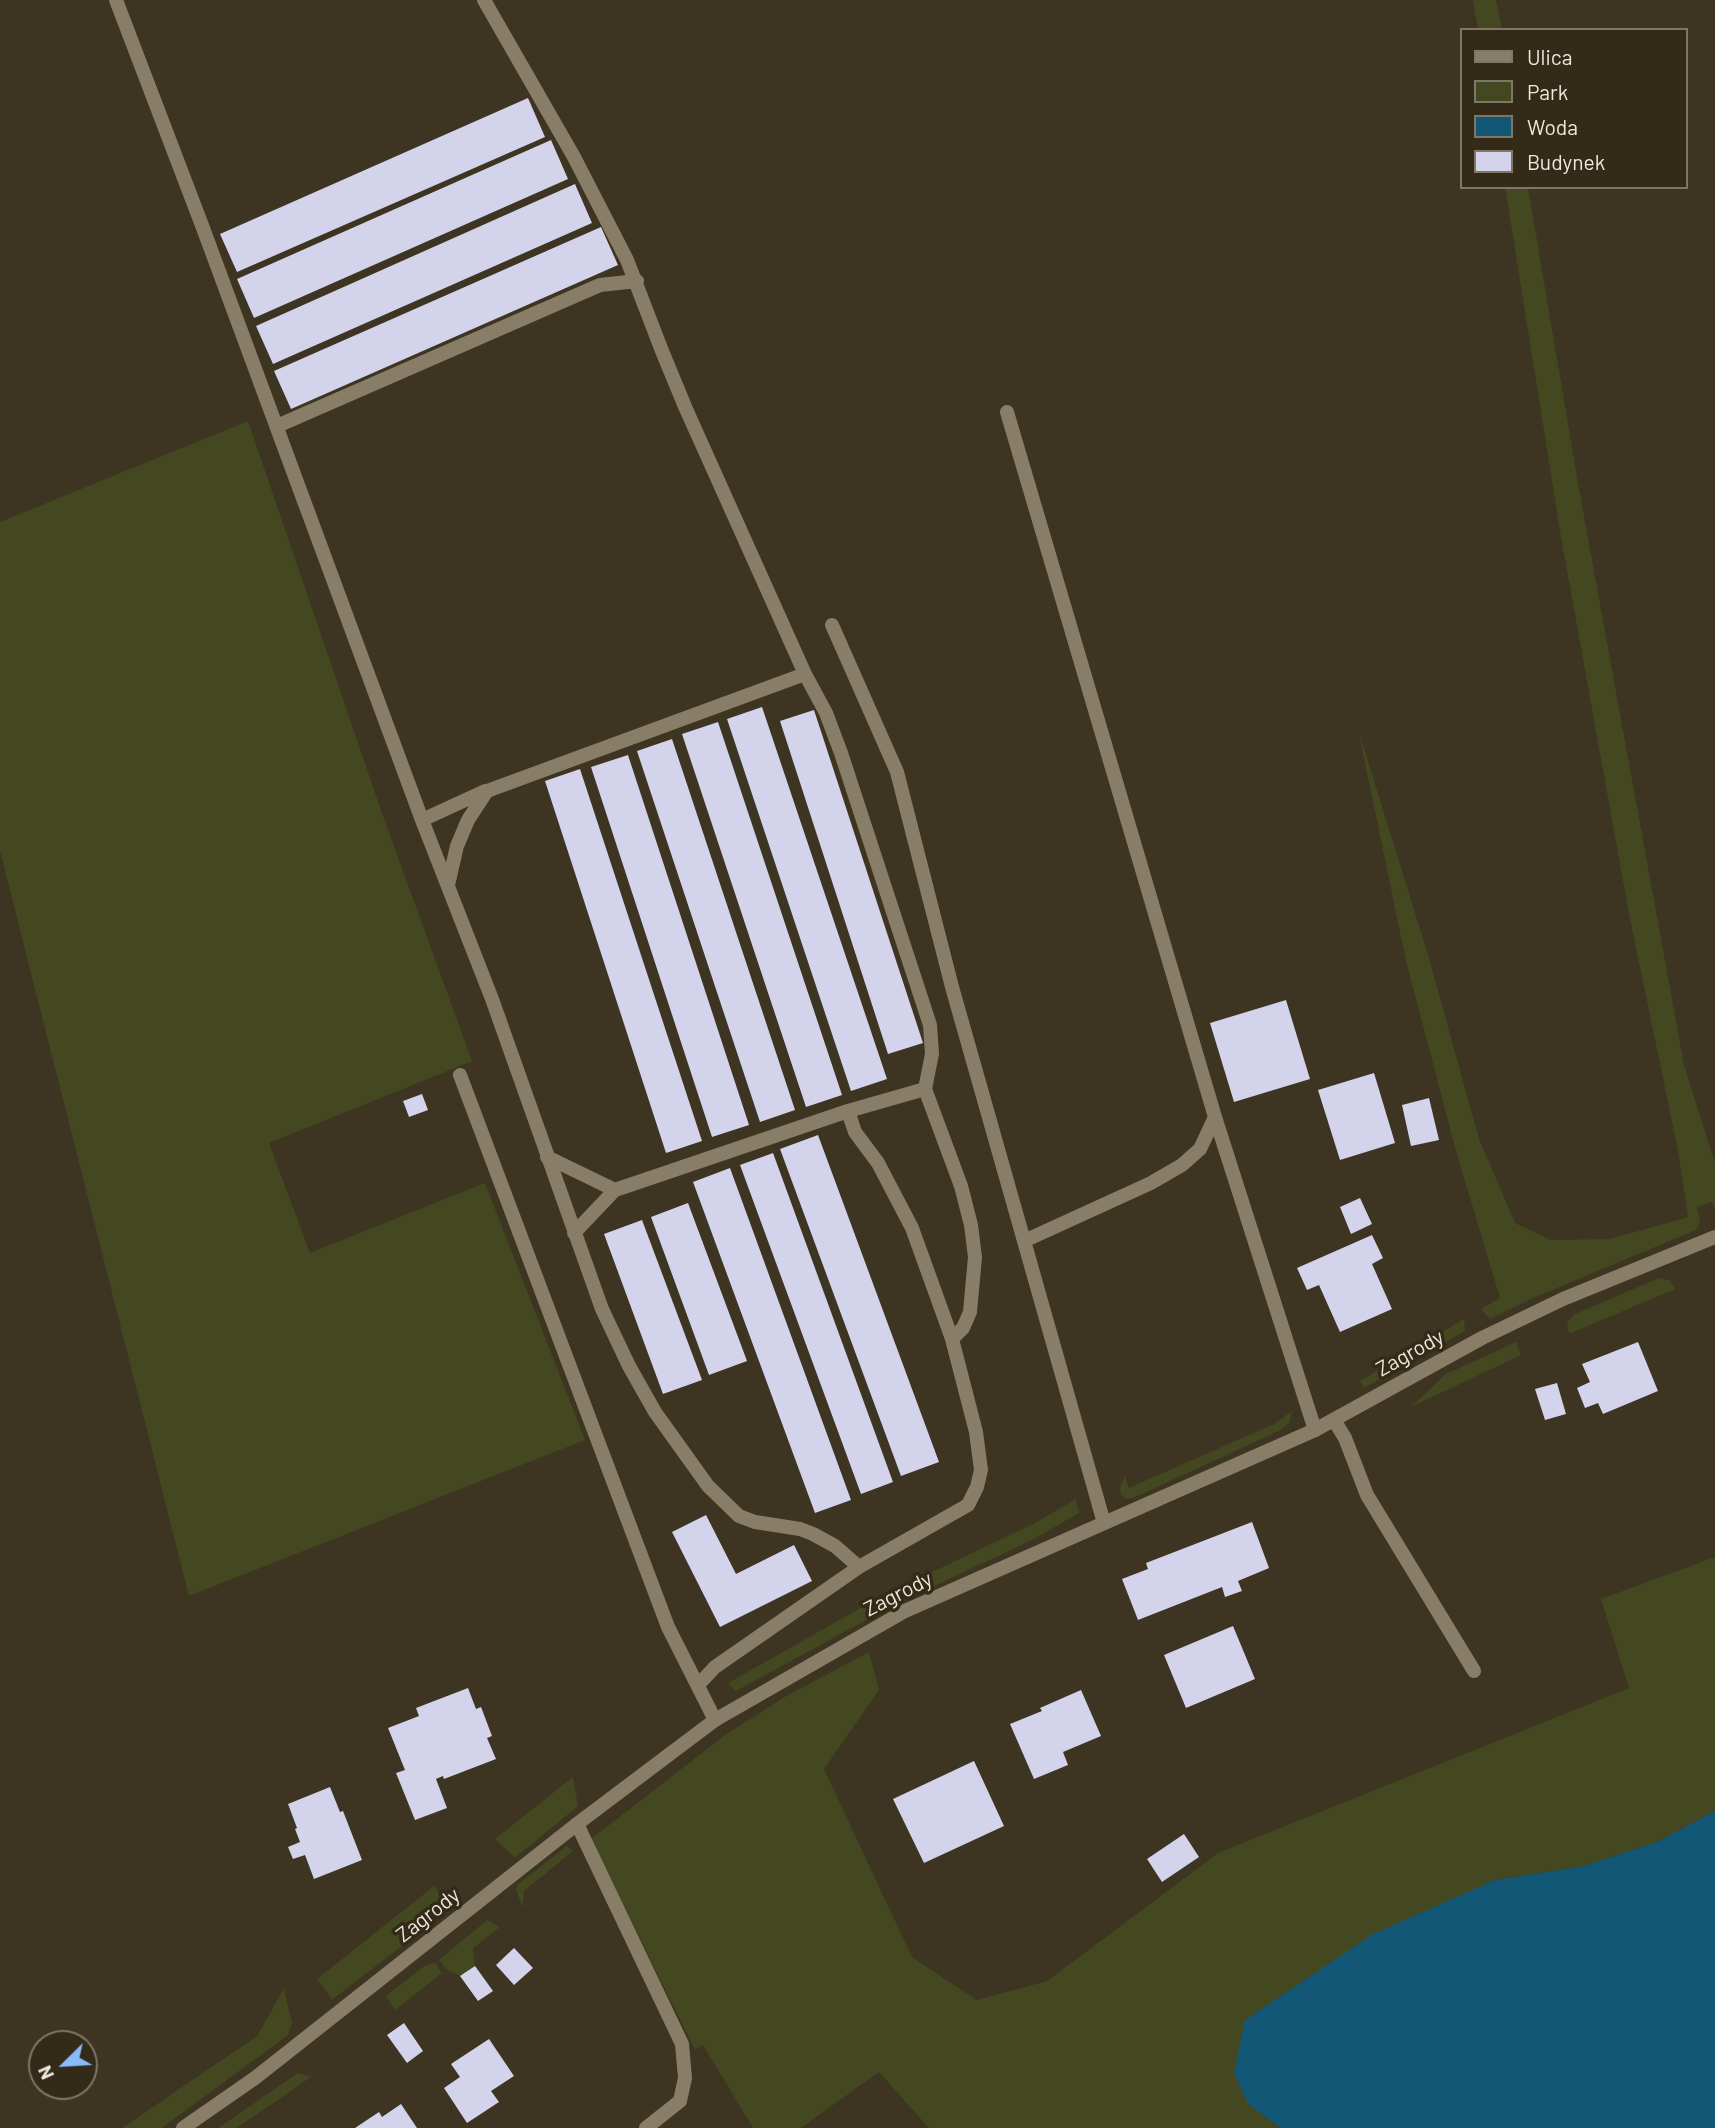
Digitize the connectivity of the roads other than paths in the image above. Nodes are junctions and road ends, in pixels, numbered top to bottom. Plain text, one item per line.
1 (116, 0) edge
2 (484, 0) edge
3 (636, 281) junction
4 (1006, 412) dead end
5 (277, 426) junction
6 (832, 625) dead end
7 (805, 674) junction
8 (486, 791) junction
9 (422, 820) junction
10 (448, 885) junction
11 (460, 1075) dead end
12 (925, 1088) junction
13 (849, 1111) junction
14 (1215, 1117) junction
15 (547, 1157) junction
16 (615, 1190) junction
17 (574, 1233) junction
18 (1715, 1237) edge
19 (1024, 1241) junction
20 (952, 1339) junction
21 (1334, 1420) junction
22 (1315, 1430) junction
23 (1104, 1523) junction
24 (859, 1567) junction
25 (1474, 1671) dead end
26 (698, 1685) junction
27 (715, 1720) junction
28 (577, 1824) junction
29 (183, 2128) edge
30 (646, 2128) edge

1 - 5 street
2 - 3 street
3 - 5 street
3 - 7 street
4 - 14 street
5 - 9 street
6 - 19 street
7 - 8 street
7 - 12 street
8 - 9 street
8 - 10 street
9 - 10 street
10 - 15 street
11 - 26 street
12 - 13 street
12 - 20 street
13 - 16 street
13 - 20 street
14 - 19 street
14 - 22 street
15 - 16 street
15 - 17 street
16 - 17 street
17 - 24 street
18 - 21 street, Zagrody
19 - 23 street
20 - 24 street
21 - 22 street, Zagrody
21 - 25 street
22 - 23 street, Zagrody
23 - 27 street, Zagrody
24 - 26 street
26 - 27 street
27 - 28 street, Zagrody
28 - 29 street, Zagrody
28 - 30 street

